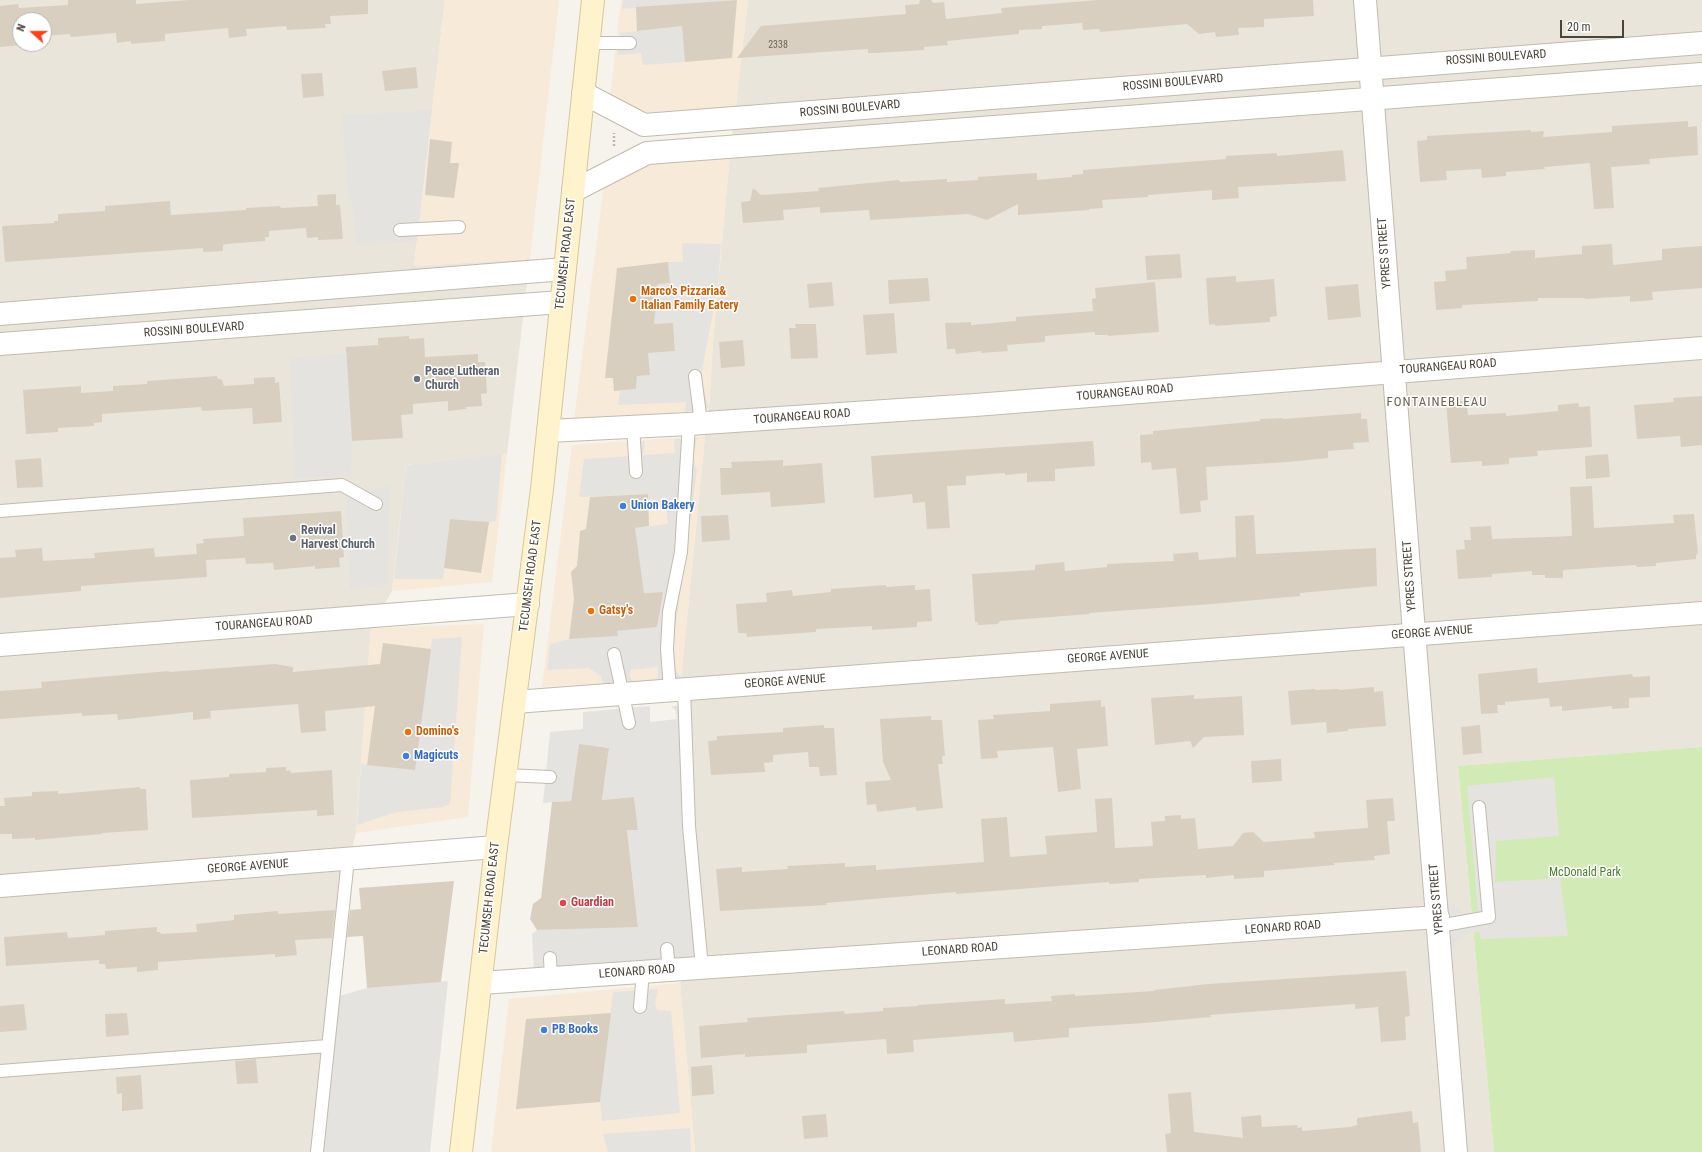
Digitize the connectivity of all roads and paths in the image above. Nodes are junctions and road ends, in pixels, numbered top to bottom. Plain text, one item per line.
1 (593, 0) edge
2 (1365, 0) edge
3 (588, 43) junction
4 (630, 43) dead end
5 (1702, 43) edge
6 (1370, 68) junction
7 (1702, 74) edge
8 (583, 93) junction
9 (1373, 99) junction
10 (644, 125) junction
11 (615, 129) dead end
12 (613, 148) dead end
13 (647, 153) junction
14 (573, 191) junction
15 (459, 227) dead end
16 (400, 230) dead end
17 (565, 269) junction
18 (384, 284) junction
19 (561, 302) junction
20 (0, 314) edge
21 (388, 315) junction
22 (0, 344) edge
23 (1702, 348) edge
24 (1394, 372) junction
25 (695, 376) dead end
26 (695, 424) junction
27 (633, 427) junction
28 (548, 431) junction
29 (636, 472) dead end
30 (376, 504) dead end
31 (0, 511) edge
32 (528, 604) junction
33 (1702, 613) edge
34 (1414, 634) junction
35 (0, 645) edge
36 (614, 654) dead end
37 (677, 690) junction
38 (622, 694) junction
39 (515, 702) junction
40 (629, 723) dead end
41 (505, 775) junction
42 (550, 777) dead end
43 (1480, 807) dead end
44 (496, 847) junction
45 (348, 859) junction
46 (0, 886) edge
47 (1439, 922) junction
48 (667, 949) dead end
49 (702, 968) junction
50 (669, 970) junction
51 (643, 972) junction
52 (481, 983) junction
53 (640, 1007) dead end
54 (328, 1046) junction
55 (0, 1071) edge
56 (317, 1152) edge
57 (461, 1152) edge
58 (1456, 1152) edge

1 - 3 main road, TECUMSEH ROAD EAST
2 - 6 street, YPRES STREET
3 - 4 lane
3 - 8 main road, TECUMSEH ROAD EAST
5 - 6 street, ROSSINI BOULEVARD
6 - 9 street, YPRES STREET
6 - 10 street, ROSSINI BOULEVARD
7 - 9 street
8 - 10 street
8 - 14 main road, TECUMSEH ROAD EAST
9 - 13 street
9 - 24 street, YPRES STREET
10 - 13 street
11 - 12 path
13 - 14 street
14 - 17 main road, TECUMSEH ROAD EAST
15 - 16 lane
17 - 18 street
17 - 19 main road, TECUMSEH ROAD EAST
18 - 20 street
18 - 21 street
19 - 21 street, ROSSINI BOULEVARD
19 - 28 main road, TECUMSEH ROAD EAST
21 - 22 street, ROSSINI BOULEVARD
23 - 24 street, TOURANGEAU ROAD
24 - 26 street, TOURANGEAU ROAD
24 - 34 street, YPRES STREET
25 - 26 lane
26 - 27 street, TOURANGEAU ROAD
26 - 37 lane
27 - 28 street, TOURANGEAU ROAD
27 - 29 lane
28 - 32 main road, TECUMSEH ROAD EAST
30 - 31 lane
32 - 35 street, TOURANGEAU ROAD
32 - 39 main road, TECUMSEH ROAD EAST
33 - 34 street, GEORGE AVENUE
34 - 37 street, GEORGE AVENUE
34 - 47 street, YPRES STREET
36 - 38 lane
37 - 38 street, GEORGE AVENUE
37 - 49 lane
38 - 39 street, GEORGE AVENUE
38 - 40 lane
39 - 41 main road, TECUMSEH ROAD EAST
41 - 42 lane
41 - 44 main road, TECUMSEH ROAD EAST
43 - 47 lane
44 - 45 street, GEORGE AVENUE
44 - 52 main road, TECUMSEH ROAD EAST
45 - 46 street, GEORGE AVENUE
45 - 54 lane
47 - 49 street, LEONARD ROAD
47 - 58 street, YPRES STREET
48 - 50 lane
49 - 50 street, LEONARD ROAD
50 - 51 street, LEONARD ROAD
51 - 52 street, LEONARD ROAD
51 - 53 lane
52 - 57 main road, TECUMSEH ROAD EAST
54 - 55 lane
54 - 56 lane

